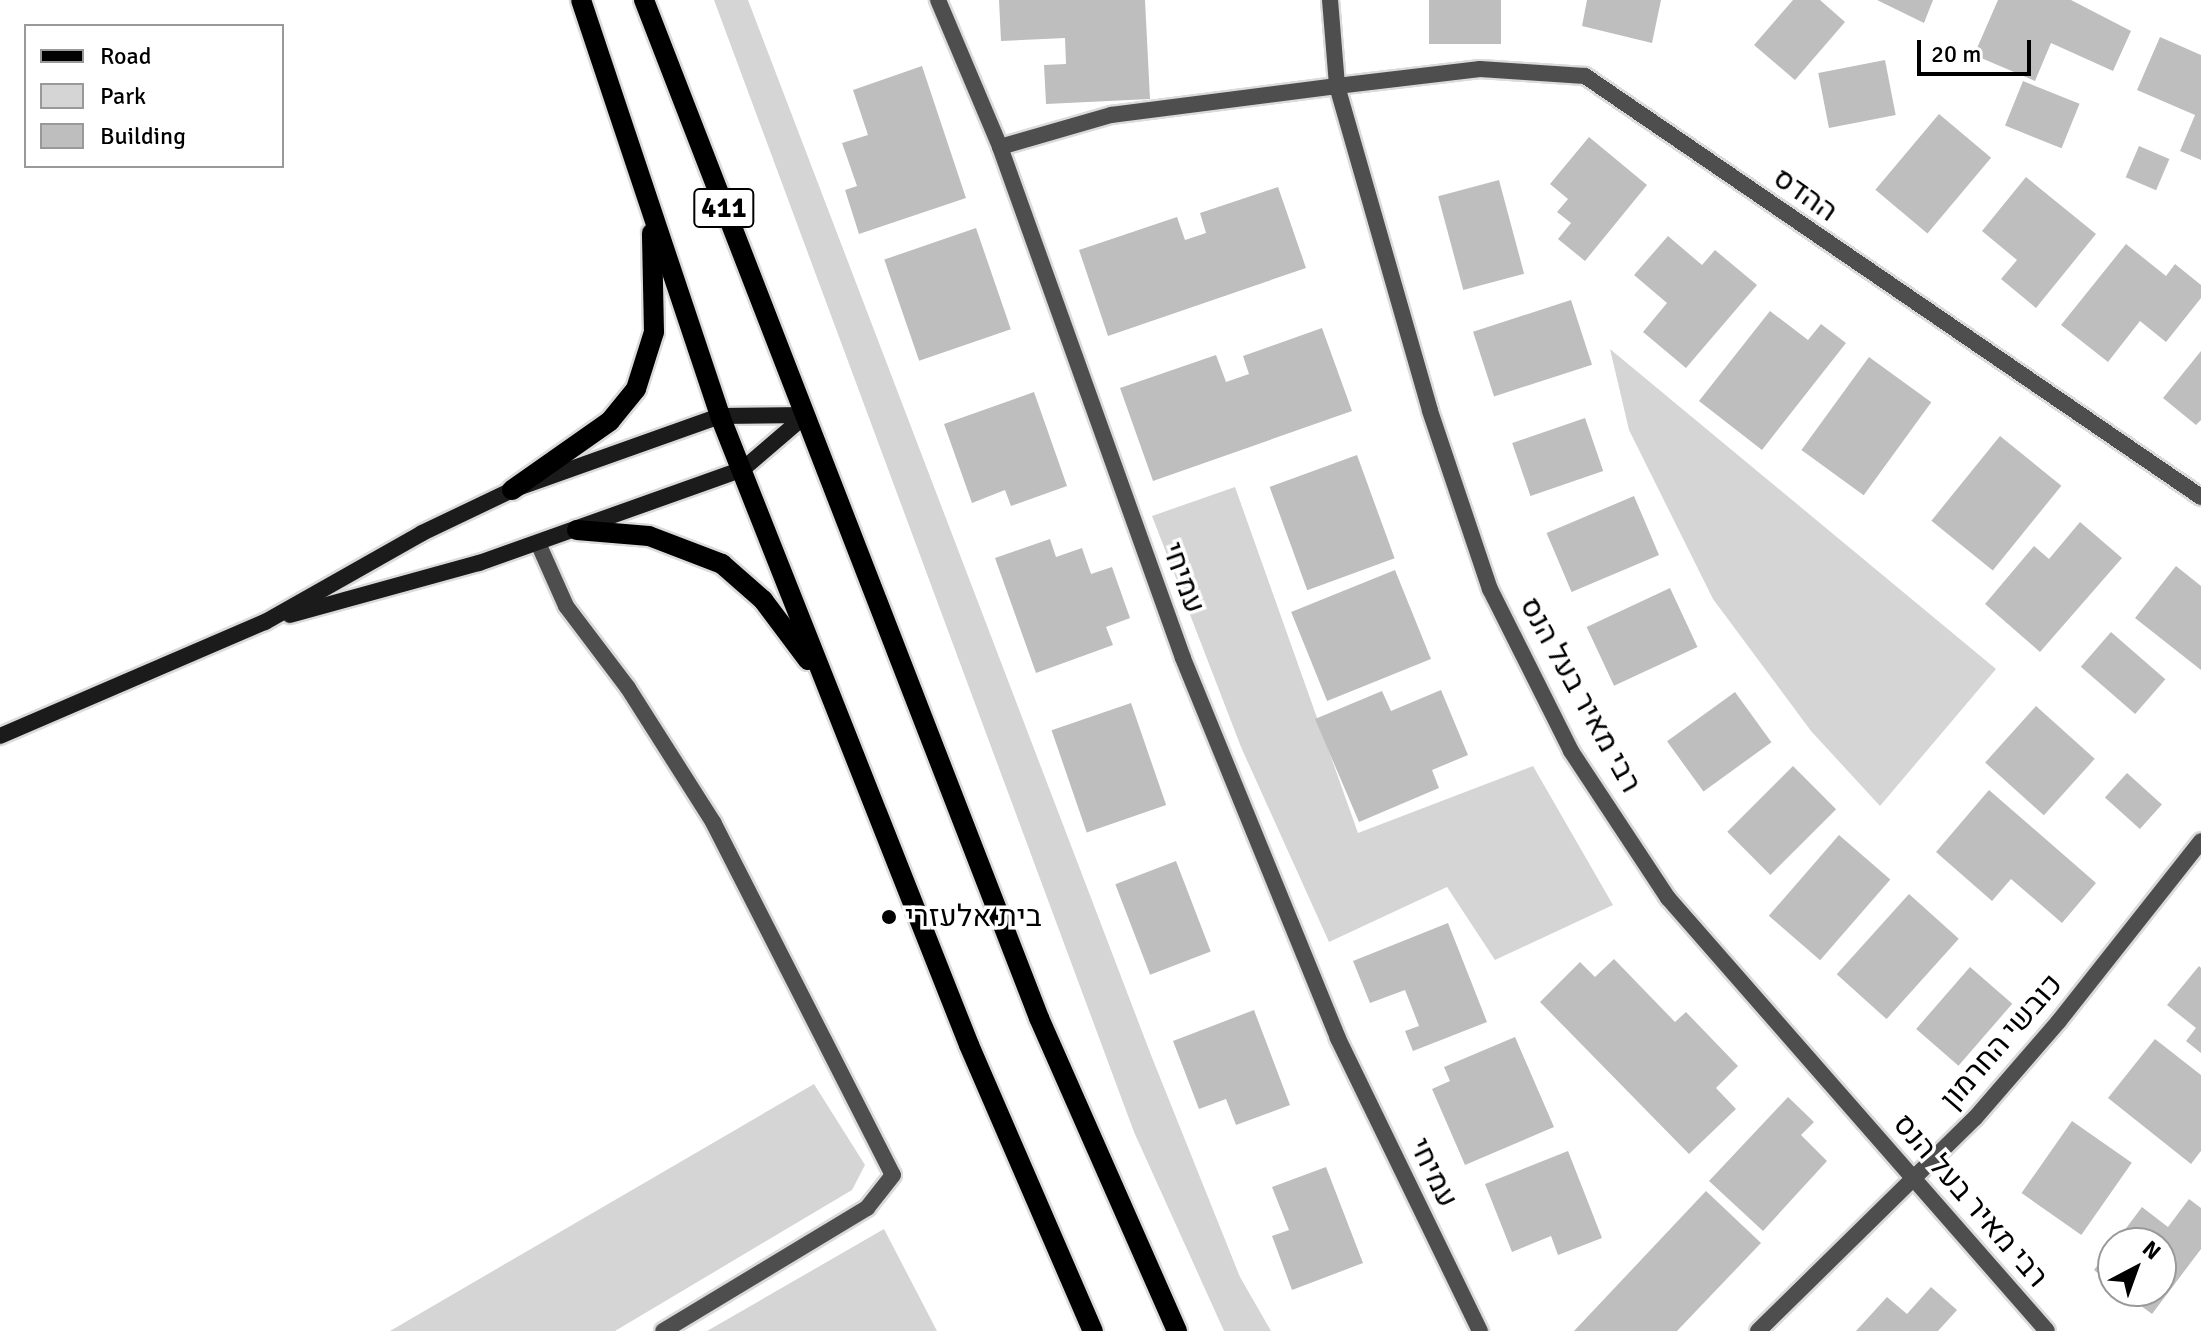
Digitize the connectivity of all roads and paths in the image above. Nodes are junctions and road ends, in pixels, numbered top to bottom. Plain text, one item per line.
1 (581, 0) edge
2 (644, 0) edge
3 (938, 0) edge
4 (1330, 0) edge
5 (1337, 86) junction
6 (1000, 147) junction
7 (648, 193) junction
8 (806, 415) junction
9 (720, 416) junction
10 (743, 469) junction
11 (512, 490) junction
12 (2201, 497) edge
13 (577, 530) junction
14 (538, 543) junction
15 (265, 622) junction
16 (823, 680) junction
17 (0, 736) edge
18 (2201, 841) edge
19 (1916, 1181) junction
20 (663, 1331) edge
21 (1093, 1331) edge
22 (1177, 1331) edge
23 (1480, 1331) edge
24 (1758, 1331) edge
25 (2047, 1331) edge

1 - 7 main road, 411
2 - 8 main road, 411
3 - 6 street, עמיחי
4 - 5 street, רבי מאיר בעל הנס
5 - 6 street
5 - 12 street, ההדס
5 - 19 street, רבי מאיר בעל הנס
6 - 23 street, עמיחי
7 - 9 main road, 411
7 - 11 main road
8 - 9 main road
8 - 10 main road
8 - 22 main road, 411
9 - 10 main road, 411
9 - 11 main road
10 - 13 main road
10 - 16 main road, 411
11 - 15 main road
13 - 14 main road
13 - 16 main road
14 - 15 main road
14 - 20 street
15 - 17 main road
16 - 21 main road, 411
18 - 19 street, כובשי החרמון
19 - 24 street, כובשי החרמון
19 - 25 street, רבי מאיר בעל הנס

